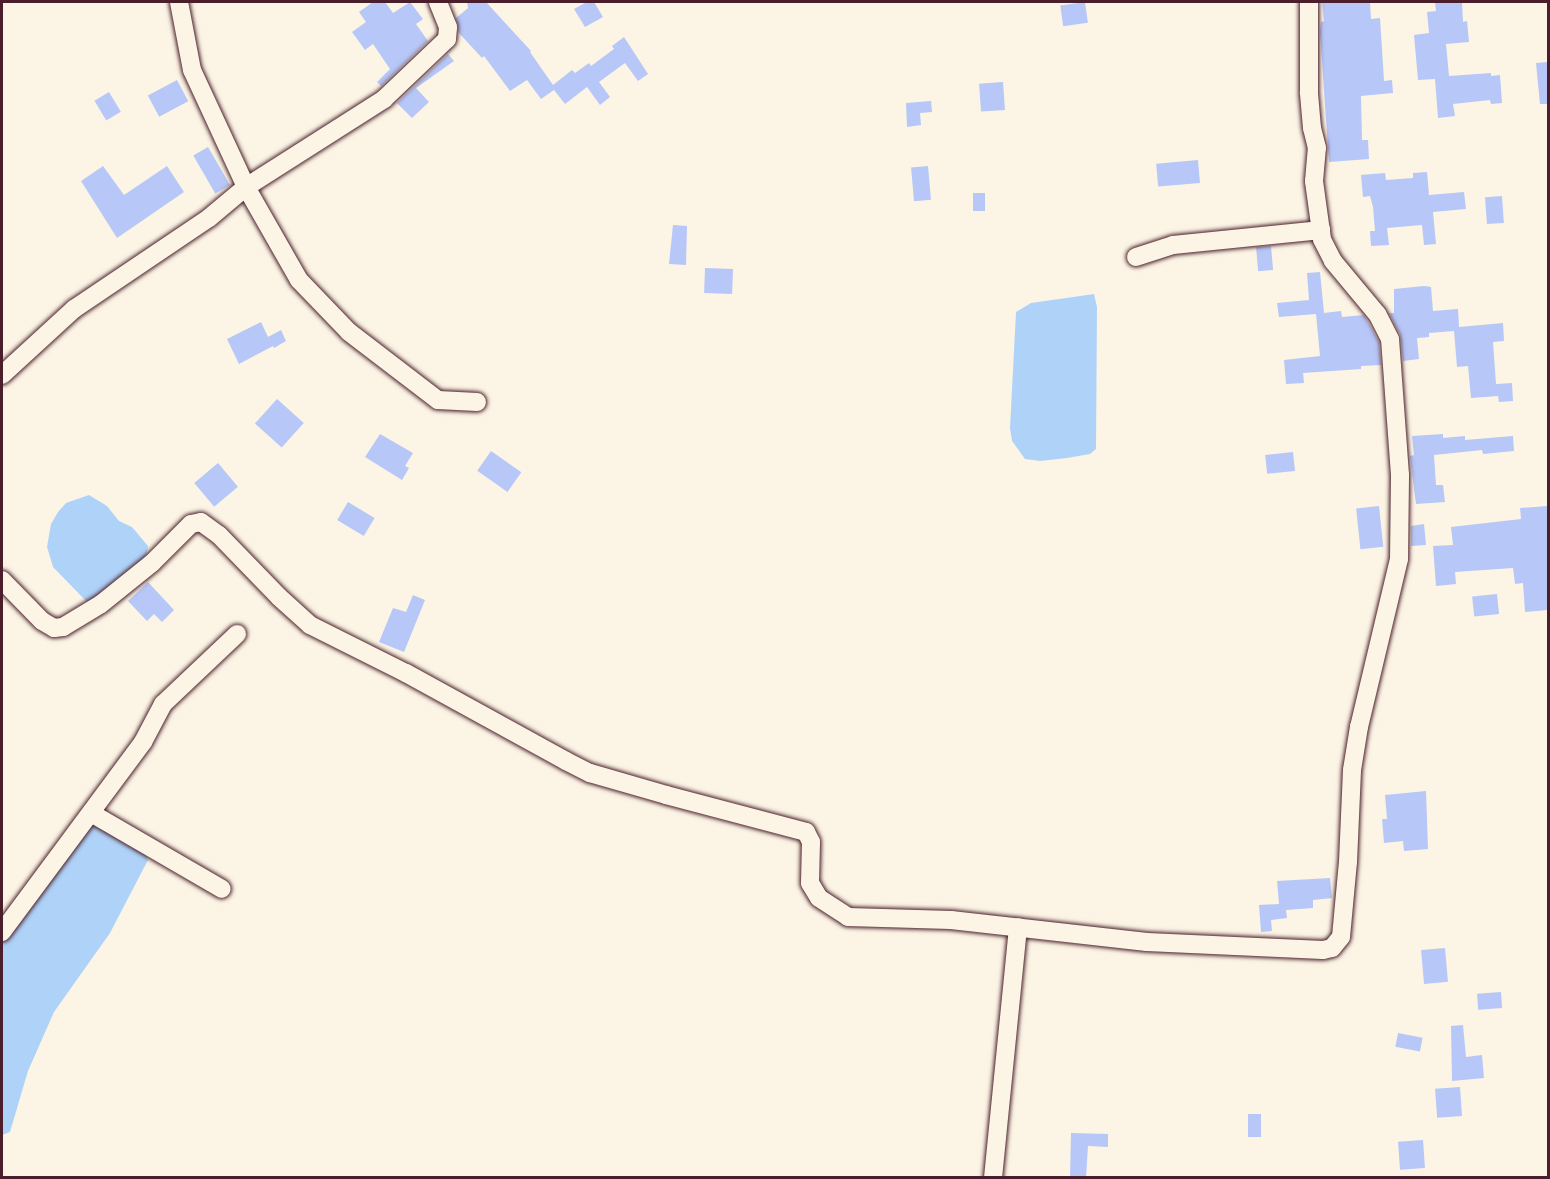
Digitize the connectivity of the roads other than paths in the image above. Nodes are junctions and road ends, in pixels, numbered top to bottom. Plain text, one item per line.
1 (179, 2) edge
2 (438, 2) edge
3 (1309, 2) edge
4 (246, 187) junction
5 (1321, 230) junction
6 (1136, 257) dead end
7 (2, 375) edge
8 (477, 402) dead end
9 (2, 580) edge
10 (237, 634) dead end
11 (91, 813) junction
12 (222, 889) dead end
13 (1018, 927) junction
14 (2, 932) edge
15 (993, 1178) edge

1 - 4 street
2 - 4 street
3 - 5 street
4 - 7 street
4 - 8 street
5 - 6 street
5 - 13 street
9 - 13 street
10 - 11 street
11 - 12 street
11 - 14 street
13 - 15 street

